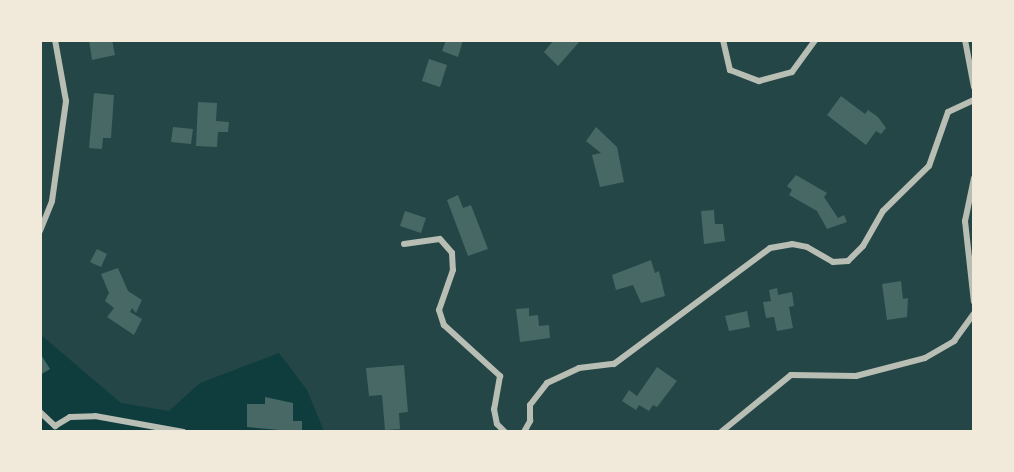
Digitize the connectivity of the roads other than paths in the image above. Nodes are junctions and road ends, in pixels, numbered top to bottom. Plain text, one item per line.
1 (55, 40) edge
2 (723, 40) edge
3 (815, 40) edge
4 (965, 40) edge
5 (974, 87) edge
6 (974, 100) edge
7 (974, 178) edge
8 (40, 231) edge
9 (404, 244) dead end
10 (974, 302) edge
11 (974, 313) edge
12 (40, 412) edge
13 (184, 432) edge
14 (505, 432) edge
15 (524, 432) edge
16 (722, 432) edge

1 - 8 street
2 - 3 street
4 - 5 street
6 - 15 street
7 - 10 street
9 - 14 street
11 - 16 street
12 - 13 street

